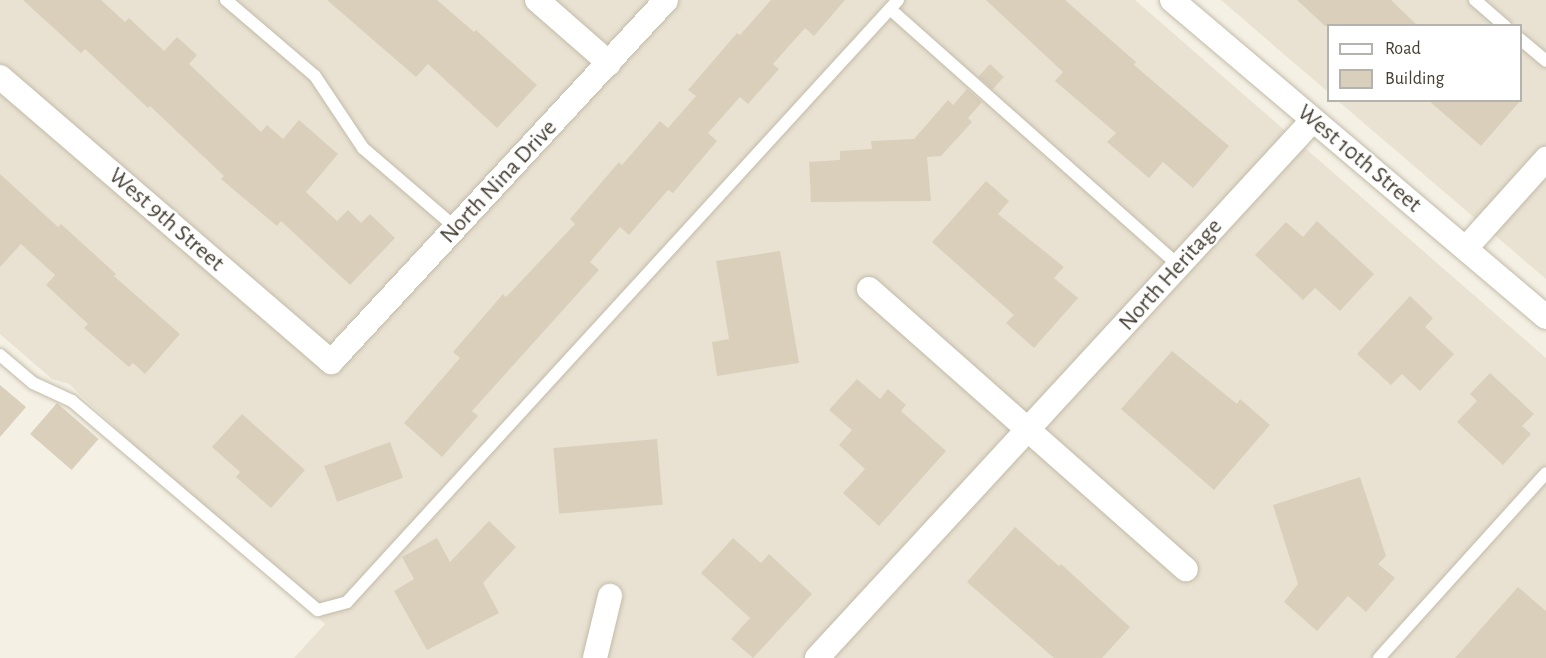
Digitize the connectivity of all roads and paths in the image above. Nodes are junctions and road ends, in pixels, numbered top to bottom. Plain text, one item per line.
1 (226, 0) edge
2 (537, 0) edge
3 (666, 0) edge
4 (1172, 0) edge
5 (1475, 0) edge
6 (894, 4) edge
7 (1502, 24) edge
8 (1522, 40) edge
9 (1546, 61) edge
10 (609, 63) junction
11 (0, 77) edge
12 (1312, 121) junction
13 (1546, 159) edge
14 (456, 228) junction
15 (1467, 248) junction
16 (1179, 266) junction
17 (869, 289) dead end
18 (1546, 317) edge
19 (0, 355) edge
20 (331, 362) joint
21 (1030, 429) junction
22 (1546, 473) edge
23 (1186, 570) dead end
24 (610, 596) dead end
25 (595, 658) edge
26 (818, 658) edge
27 (1379, 658) edge

1 - 14 lane
2 - 10 street
3 - 10 street, North Nina Drive
4 - 12 street, West 10th Street
5 - 7 lane
6 - 16 lane
6 - 19 lane
8 - 9 lane
10 - 14 street, North Nina Drive
11 - 20 street, West 9th Street
12 - 15 street, West 10th Street
12 - 16 street, North Heritage
13 - 15 street
14 - 20 street, North Nina Drive
15 - 18 street, West 10th Street
16 - 21 street, North Heritage
17 - 21 street
21 - 23 street
21 - 26 street, North Heritage
22 - 27 lane
24 - 25 street

